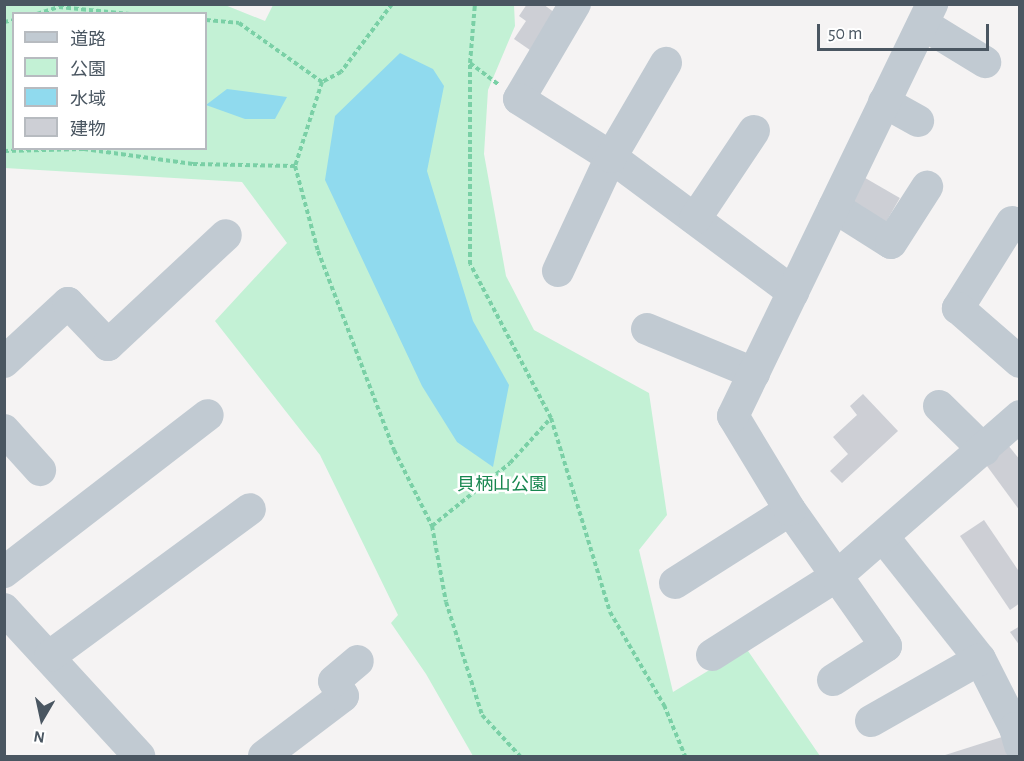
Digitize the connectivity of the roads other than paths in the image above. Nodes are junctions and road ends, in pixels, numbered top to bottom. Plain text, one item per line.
1 (575, 4) edge
2 (927, 14) edge
3 (985, 62) dead end
4 (666, 63) dead end
5 (885, 102) junction
6 (918, 121) dead end
7 (754, 131) dead end
8 (611, 157) junction
9 (927, 187) dead end
10 (834, 207) junction
11 (694, 219) junction
12 (1012, 222) dead end
13 (226, 235) dead end
14 (558, 271) dead end
15 (793, 292) junction
16 (647, 329) dead end
17 (1020, 362) edge
18 (4, 363) edge
19 (754, 373) junction
20 (939, 406) dead end
21 (208, 415) dead end
22 (1020, 416) edge
23 (4, 430) edge
24 (984, 450) junction
25 (40, 470) dead end
26 (250, 509) dead end
27 (790, 510) junction
28 (884, 538) junction
29 (4, 572) edge
30 (838, 575) junction
31 (675, 583) dead end
32 (10, 624) edge
33 (712, 655) dead end
34 (50, 656) junction
35 (980, 659) junction
36 (358, 661) dead end
37 (833, 680) dead end
38 (1009, 686) edge
39 (871, 721) dead end
40 (1020, 744) edge
41 (125, 752) edge
42 (264, 756) edge

1 - 8 street
2 - 3 street
2 - 5 street
4 - 8 street
5 - 6 street
5 - 10 street
7 - 11 street
8 - 11 street
8 - 14 street
9 - 10 street
10 - 15 street
11 - 15 street
12 - 17 street
13 - 18 street
15 - 19 street
16 - 19 street
19 - 27 street
20 - 24 street
21 - 29 street
22 - 24 street
23 - 25 street
24 - 28 street
26 - 34 street
27 - 30 street
27 - 31 street
28 - 30 street
28 - 35 street
30 - 33 street
30 - 37 street
32 - 34 street
34 - 41 street
35 - 38 street
35 - 39 street
36 - 42 street
38 - 40 street

